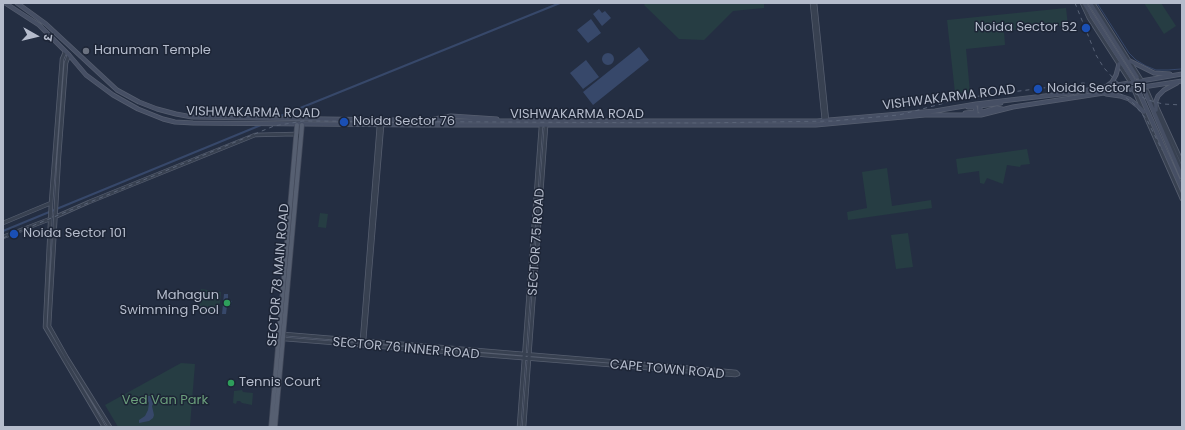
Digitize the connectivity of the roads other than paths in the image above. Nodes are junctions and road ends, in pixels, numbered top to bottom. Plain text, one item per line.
1 (5, 3) edge
2 (17, 3) edge
3 (814, 3) edge
4 (1083, 3) edge
5 (1092, 3) edge
6 (65, 52) junction
7 (69, 55) junction
8 (1130, 61) junction
9 (1119, 64) junction
10 (1182, 74) edge
11 (1176, 75) junction
12 (1137, 78) dead end
13 (1132, 81) junction
14 (1142, 81) junction
15 (1181, 81) edge
16 (1106, 87) junction
17 (1133, 88) junction
18 (1144, 88) junction
19 (1139, 92) dead end
20 (1100, 94) junction
21 (1003, 101) junction
22 (125, 102) junction
23 (1156, 103) junction
24 (125, 108) dead end
25 (946, 109) junction
26 (1003, 109) junction
27 (1156, 110) junction
28 (1144, 112) junction
29 (946, 115) junction
30 (211, 117) junction
31 (221, 118) junction
32 (424, 121) junction
33 (826, 121) junction
34 (508, 122) junction
35 (456, 123) junction
36 (211, 124) junction
37 (220, 124) junction
38 (734, 124) junction
39 (741, 124) junction
40 (297, 125) junction
41 (302, 125) junction
42 (381, 125) junction
43 (544, 126) junction
44 (296, 134) junction
45 (541, 134) junction
46 (546, 134) junction
47 (301, 142) junction
48 (1182, 150) edge
49 (1178, 152) junction
50 (1182, 162) edge
51 (1182, 170) edge
52 (1182, 177) edge
53 (1176, 180) junction
54 (1182, 189) edge
55 (1182, 199) edge
56 (51, 204) junction
57 (292, 205) junction
58 (55, 217) junction
59 (50, 219) junction
60 (3, 223) edge
61 (3, 237) edge
62 (284, 337) junction
63 (363, 341) junction
64 (524, 357) junction
65 (529, 357) junction
66 (104, 427) edge
67 (110, 427) edge
68 (271, 427) edge
69 (275, 427) edge
70 (518, 427) edge
71 (524, 427) edge

1 - 6 main road, VISHWAKARMA ROAD
2 - 30 main road, VISHWAKARMA ROAD
3 - 33 street
4 - 9 street
4 - 13 main road
5 - 8 street
5 - 12 main road
6 - 7 main road, VISHWAKARMA ROAD
6 - 56 street
7 - 22 main road, VISHWAKARMA ROAD
7 - 58 street
8 - 11 main road
8 - 14 street
9 - 13 street
9 - 16 main road
10 - 11 main road, VISHWAKARMA ROAD
11 - 14 main road, VISHWAKARMA ROAD
13 - 14 main road, VISHWAKARMA ROAD
13 - 16 main road, VISHWAKARMA ROAD
15 - 18 main road, VISHWAKARMA ROAD
15 - 23 main road
16 - 21 main road, VISHWAKARMA ROAD
17 - 18 main road, VISHWAKARMA ROAD
17 - 20 main road, VISHWAKARMA ROAD
17 - 28 street
18 - 27 street
18 - 52 main road
19 - 53 main road
20 - 26 main road, VISHWAKARMA ROAD
20 - 28 main road
21 - 25 main road, VISHWAKARMA ROAD
21 - 26 main road
22 - 24 main road
22 - 36 main road, VISHWAKARMA ROAD
23 - 27 main road
23 - 49 street
25 - 29 main road
25 - 33 main road, VISHWAKARMA ROAD
26 - 29 main road, VISHWAKARMA ROAD
27 - 51 street
28 - 53 street
29 - 39 main road, VISHWAKARMA ROAD
30 - 31 main road, VISHWAKARMA ROAD
30 - 36 main road
31 - 32 main road, VISHWAKARMA ROAD
31 - 37 main road
32 - 34 main road
32 - 35 main road, VISHWAKARMA ROAD
33 - 39 main road, VISHWAKARMA ROAD
34 - 35 main road, VISHWAKARMA ROAD
34 - 38 main road, VISHWAKARMA ROAD
35 - 42 main road, VISHWAKARMA ROAD
35 - 43 main road, VISHWAKARMA ROAD
36 - 37 main road, VISHWAKARMA ROAD
37 - 40 main road, VISHWAKARMA ROAD
38 - 39 main road, VISHWAKARMA ROAD
38 - 43 main road, VISHWAKARMA ROAD
40 - 41 main road, VISHWAKARMA ROAD
40 - 44 main road, SECTOR 78 MAIN ROAD
41 - 42 main road, VISHWAKARMA ROAD
41 - 47 main road, SECTOR 78 MAIN ROAD
42 - 63 street
43 - 45 street, SECTOR 75 ROAD
43 - 46 street, SECTOR 75 ROAD
44 - 47 street
44 - 57 main road, SECTOR 78 MAIN ROAD
44 - 58 street
45 - 46 street
45 - 64 street, SECTOR 75 ROAD
46 - 65 street, SECTOR 75 ROAD
47 - 57 main road, SECTOR 78 MAIN ROAD
48 - 49 street
49 - 50 street
53 - 54 main road
53 - 55 street
56 - 59 street
56 - 60 street
57 - 62 main road, SECTOR 78 MAIN ROAD
57 - 68 main road, SECTOR 78 MAIN ROAD
58 - 67 street
59 - 61 street
59 - 66 street
62 - 63 street, SECTOR 76 INNER ROAD
62 - 64 street, SECTOR 76 INNER ROAD
62 - 69 main road, SECTOR 78 MAIN ROAD
63 - 64 street, SECTOR 76 INNER ROAD
64 - 65 street, SECTOR 76 INNER ROAD
64 - 70 street, SECTOR 75 ROAD
65 - 65 street, CAPE TOWN ROAD
65 - 71 street, SECTOR 75 ROAD

